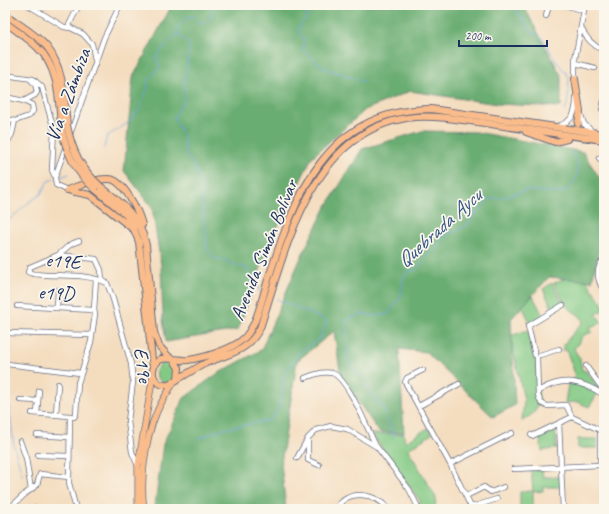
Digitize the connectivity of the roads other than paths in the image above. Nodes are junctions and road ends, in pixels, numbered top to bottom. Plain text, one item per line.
1 (28, 5) edge
2 (79, 5) edge
3 (120, 5) edge
4 (549, 5) edge
5 (565, 5) edge
6 (585, 5) edge
7 (584, 11) junction
8 (5, 14) edge
9 (546, 16) dead end
10 (5, 22) edge
11 (68, 27) junction
12 (581, 28) junction
13 (604, 51) edge
14 (575, 63) junction
15 (95, 64) junction
16 (595, 68) dead end
17 (5, 74) edge
18 (30, 79) junction
19 (575, 79) junction
20 (5, 97) edge
21 (24, 101) junction
22 (604, 101) edge
23 (603, 109) edge
24 (5, 119) edge
25 (15, 121) junction
26 (578, 124) dead end
27 (64, 126) junction
28 (556, 127) junction
29 (513, 128) junction
30 (594, 132) junction
31 (604, 134) edge
32 (567, 139) dead end
33 (604, 140) edge
34 (6, 144) edge
35 (599, 158) dead end
36 (604, 163) edge
37 (55, 177) junction
38 (67, 190) junction
39 (135, 230) junction
40 (143, 232) junction
41 (79, 241) dead end
42 (58, 255) junction
43 (604, 259) edge
44 (96, 279) junction
45 (102, 280) junction
46 (58, 290) dead end
47 (604, 291) edge
48 (563, 305) dead end
49 (17, 306) dead end
50 (57, 307) junction
51 (94, 310) junction
52 (147, 316) junction
53 (5, 333) edge
54 (92, 335) junction
55 (559, 349) dead end
56 (537, 356) junction
57 (171, 359) junction
58 (7, 364) dead end
59 (586, 366) dead end
60 (153, 368) junction
61 (423, 370) dead end
62 (80, 373) junction
63 (152, 378) junction
64 (304, 378) dead end
65 (178, 379) junction
66 (58, 384) dead end
67 (173, 384) junction
68 (459, 384) dead end
69 (540, 390) junction
70 (39, 391) dead end
71 (604, 391) edge
72 (604, 395) edge
73 (20, 400) dead end
74 (38, 401) junction
75 (419, 406) junction
76 (56, 414) junction
77 (70, 416) junction
78 (572, 417) junction
79 (559, 423) junction
80 (602, 431) edge
81 (512, 434) dead end
82 (37, 435) dead end
83 (531, 435) dead end
84 (69, 437) junction
85 (308, 438) junction
86 (20, 441) dead end
87 (377, 446) junction
88 (132, 452) junction
89 (140, 453) junction
90 (38, 455) dead end
91 (69, 456) junction
92 (297, 458) dead end
93 (450, 464) junction
94 (319, 465) dead end
95 (138, 466) junction
96 (561, 468) junction
97 (514, 469) dead end
98 (69, 477) junction
99 (504, 487) dead end
100 (31, 490) junction
101 (466, 496) junction
102 (497, 499) dead end
103 (472, 508) edge
104 (9, 509) edge
105 (76, 509) edge
106 (138, 509) edge
107 (144, 509) edge
108 (336, 509) edge
109 (388, 509) edge
110 (419, 509) edge
111 (563, 509) edge

1 - 11 street
2 - 11 street
3 - 15 street, Vía a Zámbiza
4 - 9 street
5 - 7 street
6 - 7 street
7 - 12 street
8 - 27 highway
10 - 27 highway
11 - 15 street
12 - 13 street
12 - 14 street
14 - 16 street
14 - 19 street
15 - 37 street, Vía a Zámbiza
17 - 18 street
18 - 21 street
18 - 37 street
19 - 26 highway
19 - 28 street
19 - 30 street
20 - 21 street
21 - 25 street
22 - 23 street
24 - 25 street
25 - 34 street
27 - 39 highway, bridge
27 - 40 highway, bridge
28 - 30 highway, Avenida Simón Bolívar
28 - 57 highway, Avenida Simón Bolívar
29 - 32 highway
29 - 33 highway, Avenida Simón Bolívar
29 - 65 highway, Avenida Simón Bolívar
30 - 31 highway, Avenida Simón Bolívar
35 - 36 street
37 - 38 street
38 - 39 highway
38 - 40 highway
39 - 52 highway
40 - 57 highway
41 - 42 street
42 - 44 street, e19E
42 - 45 street
43 - 47 street
44 - 45 street, e19E
44 - 51 street
45 - 88 street, E19e
46 - 50 street
48 - 56 street
49 - 50 street, e19D
50 - 51 street, e19D
51 - 54 street
52 - 60 highway
52 - 63 highway
53 - 54 street
54 - 62 street
55 - 56 street
56 - 69 street
57 - 60 highway
57 - 65 highway
58 - 62 street
59 - 71 street
60 - 63 highway
61 - 75 street
62 - 77 street
63 - 67 highway
63 - 89 main road
64 - 87 street
65 - 67 highway
66 - 76 street
67 - 107 main road
68 - 75 street
69 - 72 street
69 - 78 street
70 - 74 street
73 - 74 street
74 - 76 street
75 - 93 street
76 - 77 street
77 - 84 street
78 - 79 street
78 - 80 street
79 - 83 street
79 - 96 street
80 - 96 street
81 - 93 street
82 - 84 street
84 - 91 street
85 - 87 street
85 - 92 street
85 - 94 street
86 - 100 street
87 - 110 street
88 - 89 street
88 - 95 street, E19e
89 - 95 main road
90 - 91 street
91 - 98 street
93 - 101 street
95 - 106 main road
96 - 97 street
96 - 111 street
98 - 100 street
98 - 105 street
99 - 101 street
100 - 104 street
101 - 103 street
102 - 103 street
108 - 109 street

